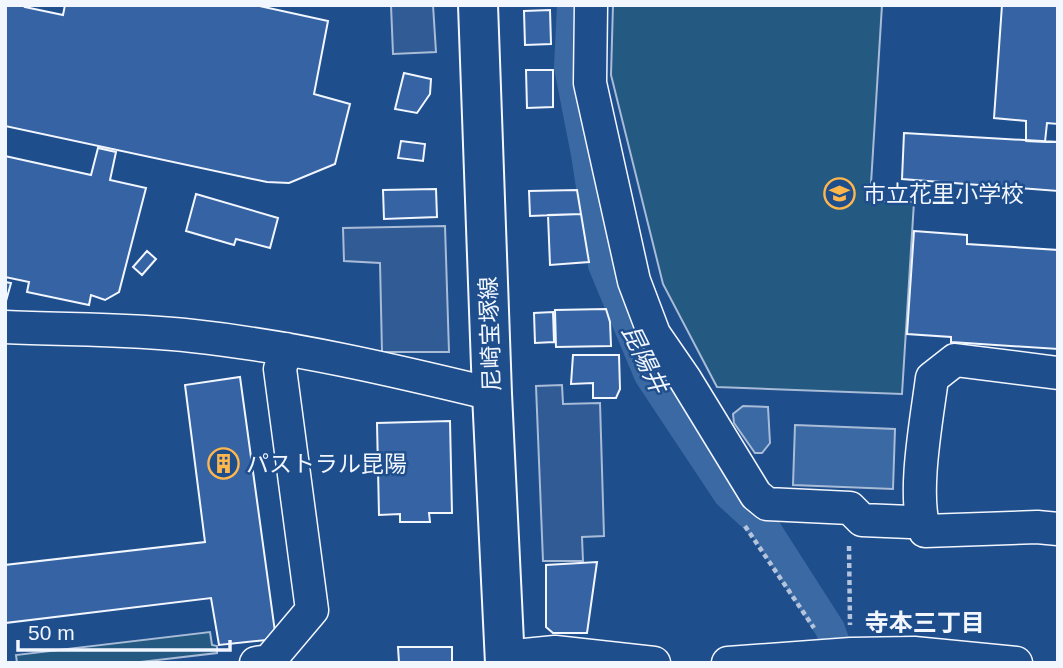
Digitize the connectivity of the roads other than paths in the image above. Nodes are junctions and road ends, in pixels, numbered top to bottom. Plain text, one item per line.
1 (478, 5) edge
2 (591, 5) edge
3 (5, 327) edge
4 (286, 349) junction
5 (1058, 373) edge
6 (492, 394) junction
7 (920, 517) junction
8 (1058, 529) edge
9 (505, 660) edge
10 (256, 663) edge
11 (654, 663) edge
12 (729, 663) edge
13 (1016, 663) edge

1 - 6 main road, 尼崎宝塚線
2 - 7 street
3 - 4 street
4 - 6 street
4 - 10 street
5 - 7 street
6 - 9 main road, 尼崎宝塚線
7 - 8 street
9 - 11 street
12 - 13 street

